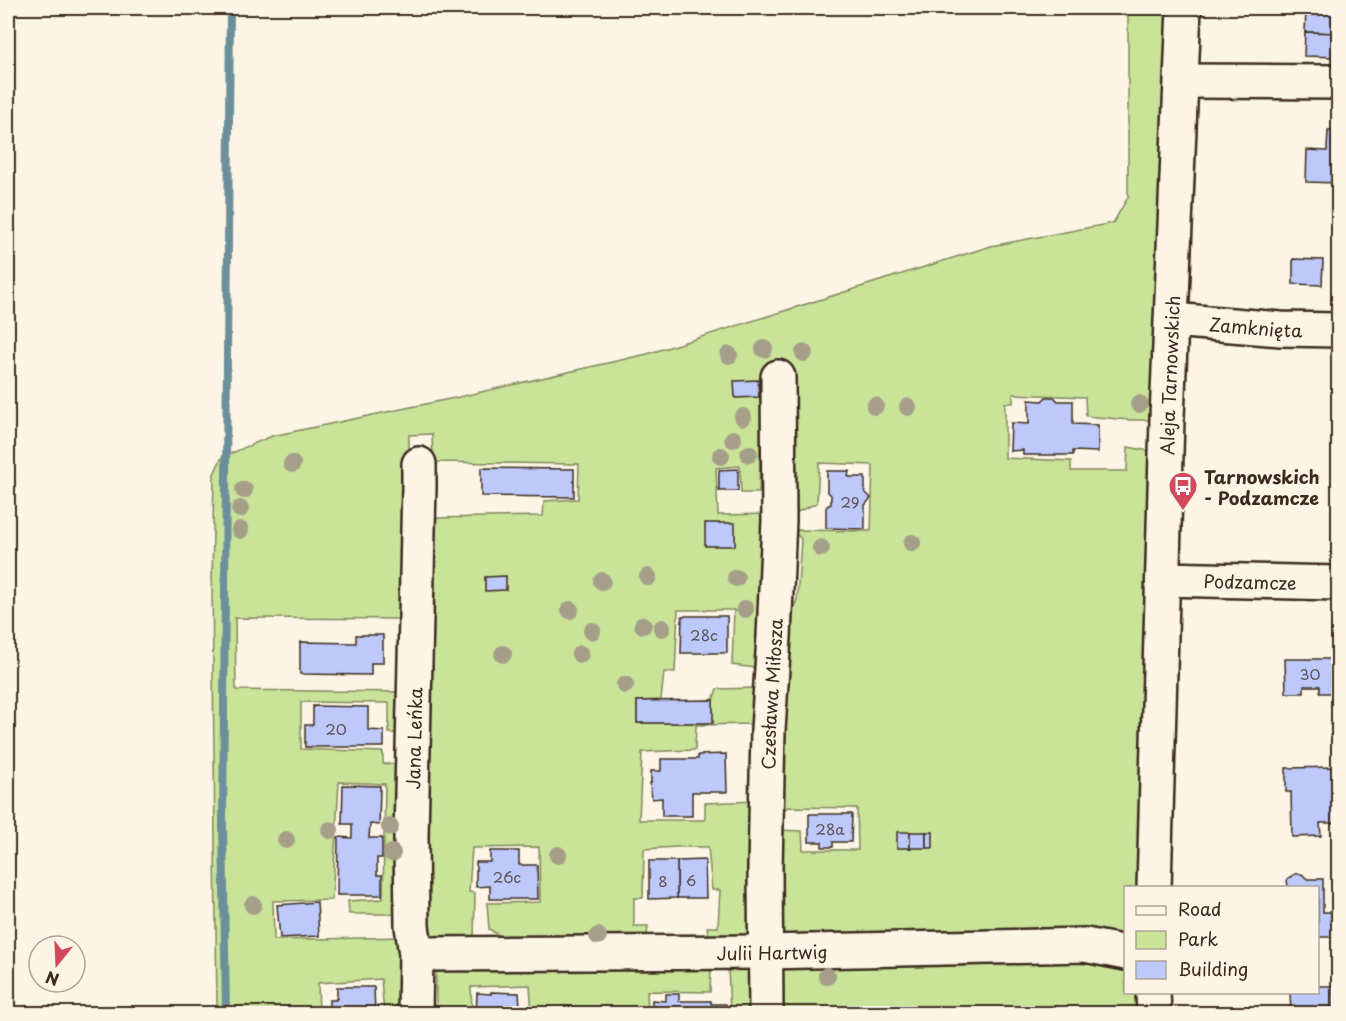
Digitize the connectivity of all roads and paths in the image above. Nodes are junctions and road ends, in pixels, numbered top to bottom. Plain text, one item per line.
1 (1184, 8) edge
2 (1182, 81) junction
3 (1338, 82) edge
4 (1172, 320) junction
5 (1338, 330) edge
6 (778, 377) dead end
7 (419, 464) dead end
8 (1163, 579) junction
9 (1338, 583) edge
10 (1154, 886) edge
11 (765, 952) junction
12 (1124, 953) edge
13 (416, 954) junction
14 (1153, 994) edge
15 (415, 1014) edge
16 (766, 1014) edge
17 (1154, 1014) edge

1 - 2 street, Aleja Tarnowskich
2 - 3 street
2 - 4 street, Aleja Tarnowskich
4 - 5 street, Zamknięta
4 - 8 street, Aleja Tarnowskich
6 - 11 street, Czesława Miłosza
7 - 13 street, Jana Leńka
8 - 9 street, Podzamcze
8 - 10 street, Aleja Tarnowskich
11 - 12 street, Julii Hartwig
11 - 13 street, Julii Hartwig
11 - 16 street, Czesława Miłosza
13 - 15 street, Jana Leńka
14 - 17 street

